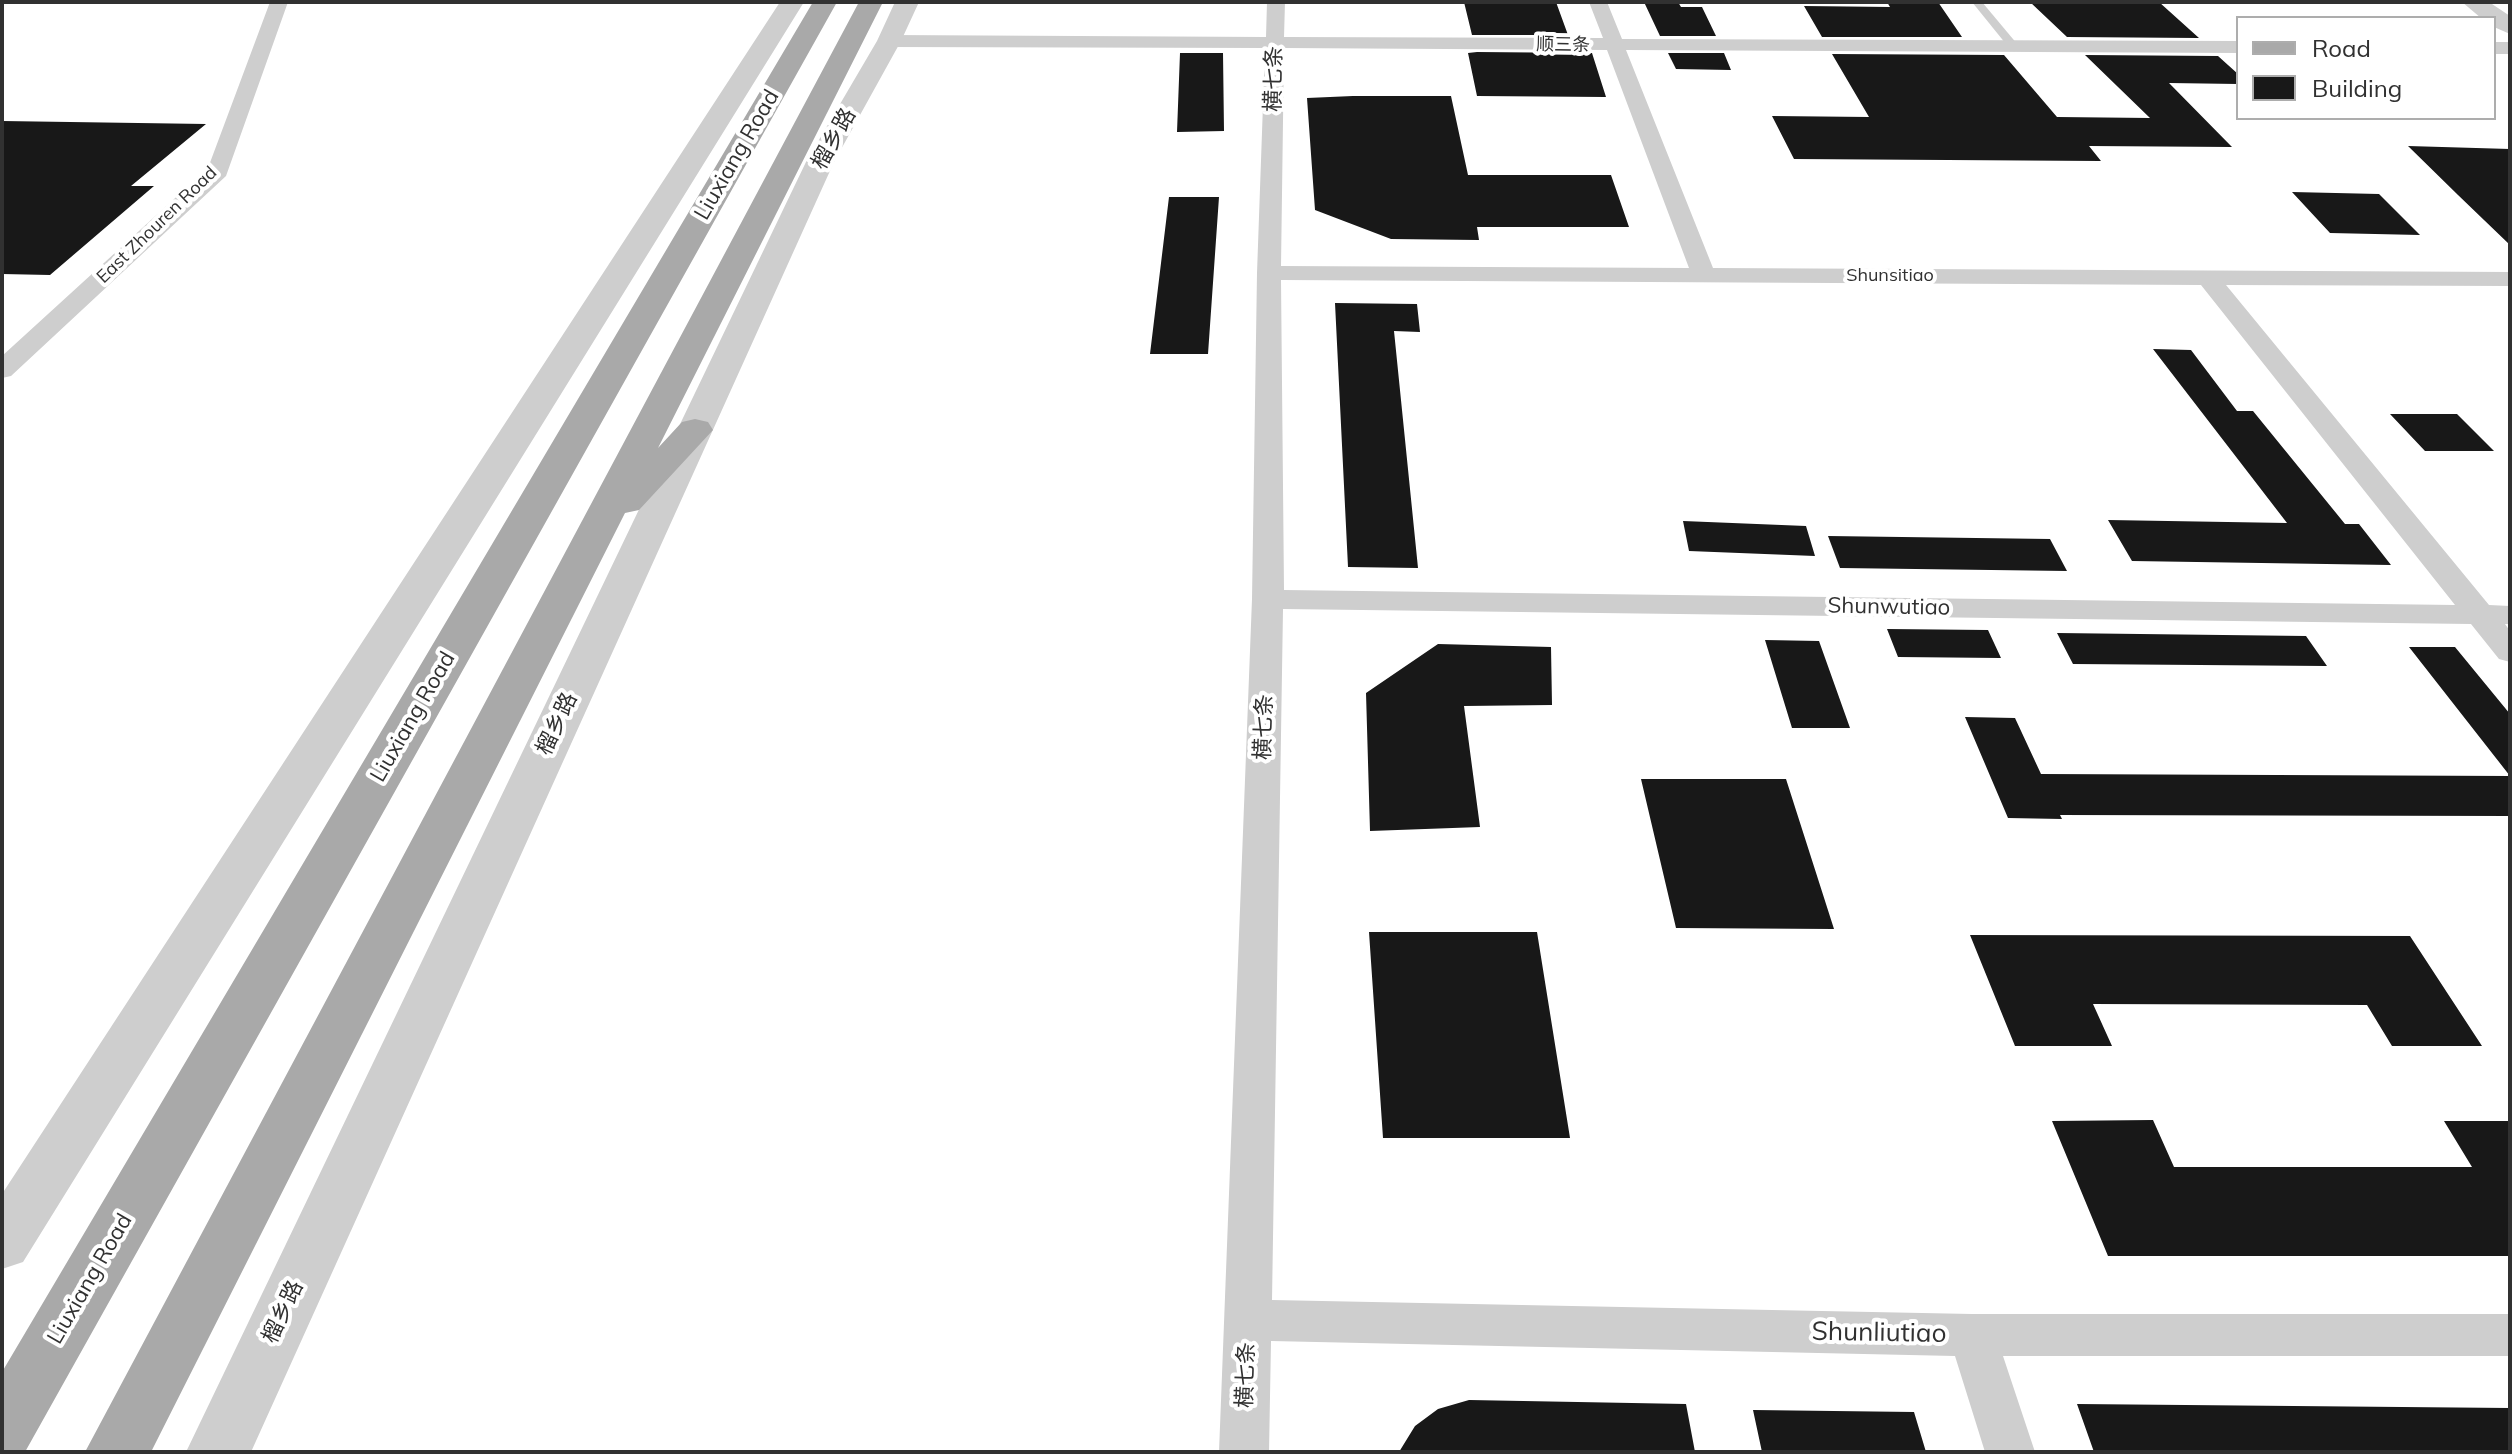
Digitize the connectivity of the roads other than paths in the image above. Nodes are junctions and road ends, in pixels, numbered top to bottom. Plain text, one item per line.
1 (279, 2) edge
2 (792, 2) edge
3 (825, 2) edge
4 (907, 2) edge
5 (1276, 2) edge
6 (1598, 2) edge
7 (1977, 2) edge
8 (2474, 2) edge
9 (2494, 16) edge
10 (880, 21) edge
11 (1275, 42) junction
12 (1614, 46) junction
13 (2014, 47) junction
14 (2236, 47) edge
15 (819, 102) junction
16 (820, 162) junction
17 (1269, 273) junction
18 (1704, 276) junction
19 (2207, 277) junction
20 (2510, 279) edge
21 (2, 370) edge
22 (695, 430) junction
23 (591, 539) junction
24 (1268, 599) junction
25 (2479, 614) junction
26 (2510, 615) edge
27 (2510, 652) edge
28 (2, 1244) edge
29 (1248, 1320) junction
30 (1972, 1335) junction
31 (2510, 1335) edge
32 (2, 1432) edge
33 (117, 1452) edge
34 (218, 1452) edge
35 (1244, 1452) edge
36 (2010, 1452) edge

1 - 21 street, East Zhouren Road
2 - 28 street
3 - 32 main road, Liuxiang Road
4 - 10 street, 榴乡路
5 - 11 street, 横七条
6 - 12 street
7 - 13 lane
8 - 9 street
10 - 11 street, 顺三条
10 - 15 main road, Liuxiang Road
10 - 16 street, 榴乡路
11 - 12 street, 顺三条
11 - 17 street, 横七条
12 - 13 street, 顺三条
12 - 18 street
13 - 14 street, 顺三条
15 - 16 main road
15 - 23 main road, Liuxiang Road
16 - 22 street, 榴乡路
17 - 18 street, Shunsitiao
17 - 24 street, 横七条
18 - 19 street, Shunsitiao
19 - 20 street, Shunsitiao
19 - 25 street
22 - 23 main road
22 - 34 street, 榴乡路
23 - 33 main road, Liuxiang Road
24 - 25 street, Shunwutiao
24 - 29 street, 横七条
25 - 26 street, Shunwutiao
25 - 27 street
29 - 30 street, Shunliutiao
29 - 35 street, 横七条
30 - 31 street, Shunliutiao
30 - 36 street

